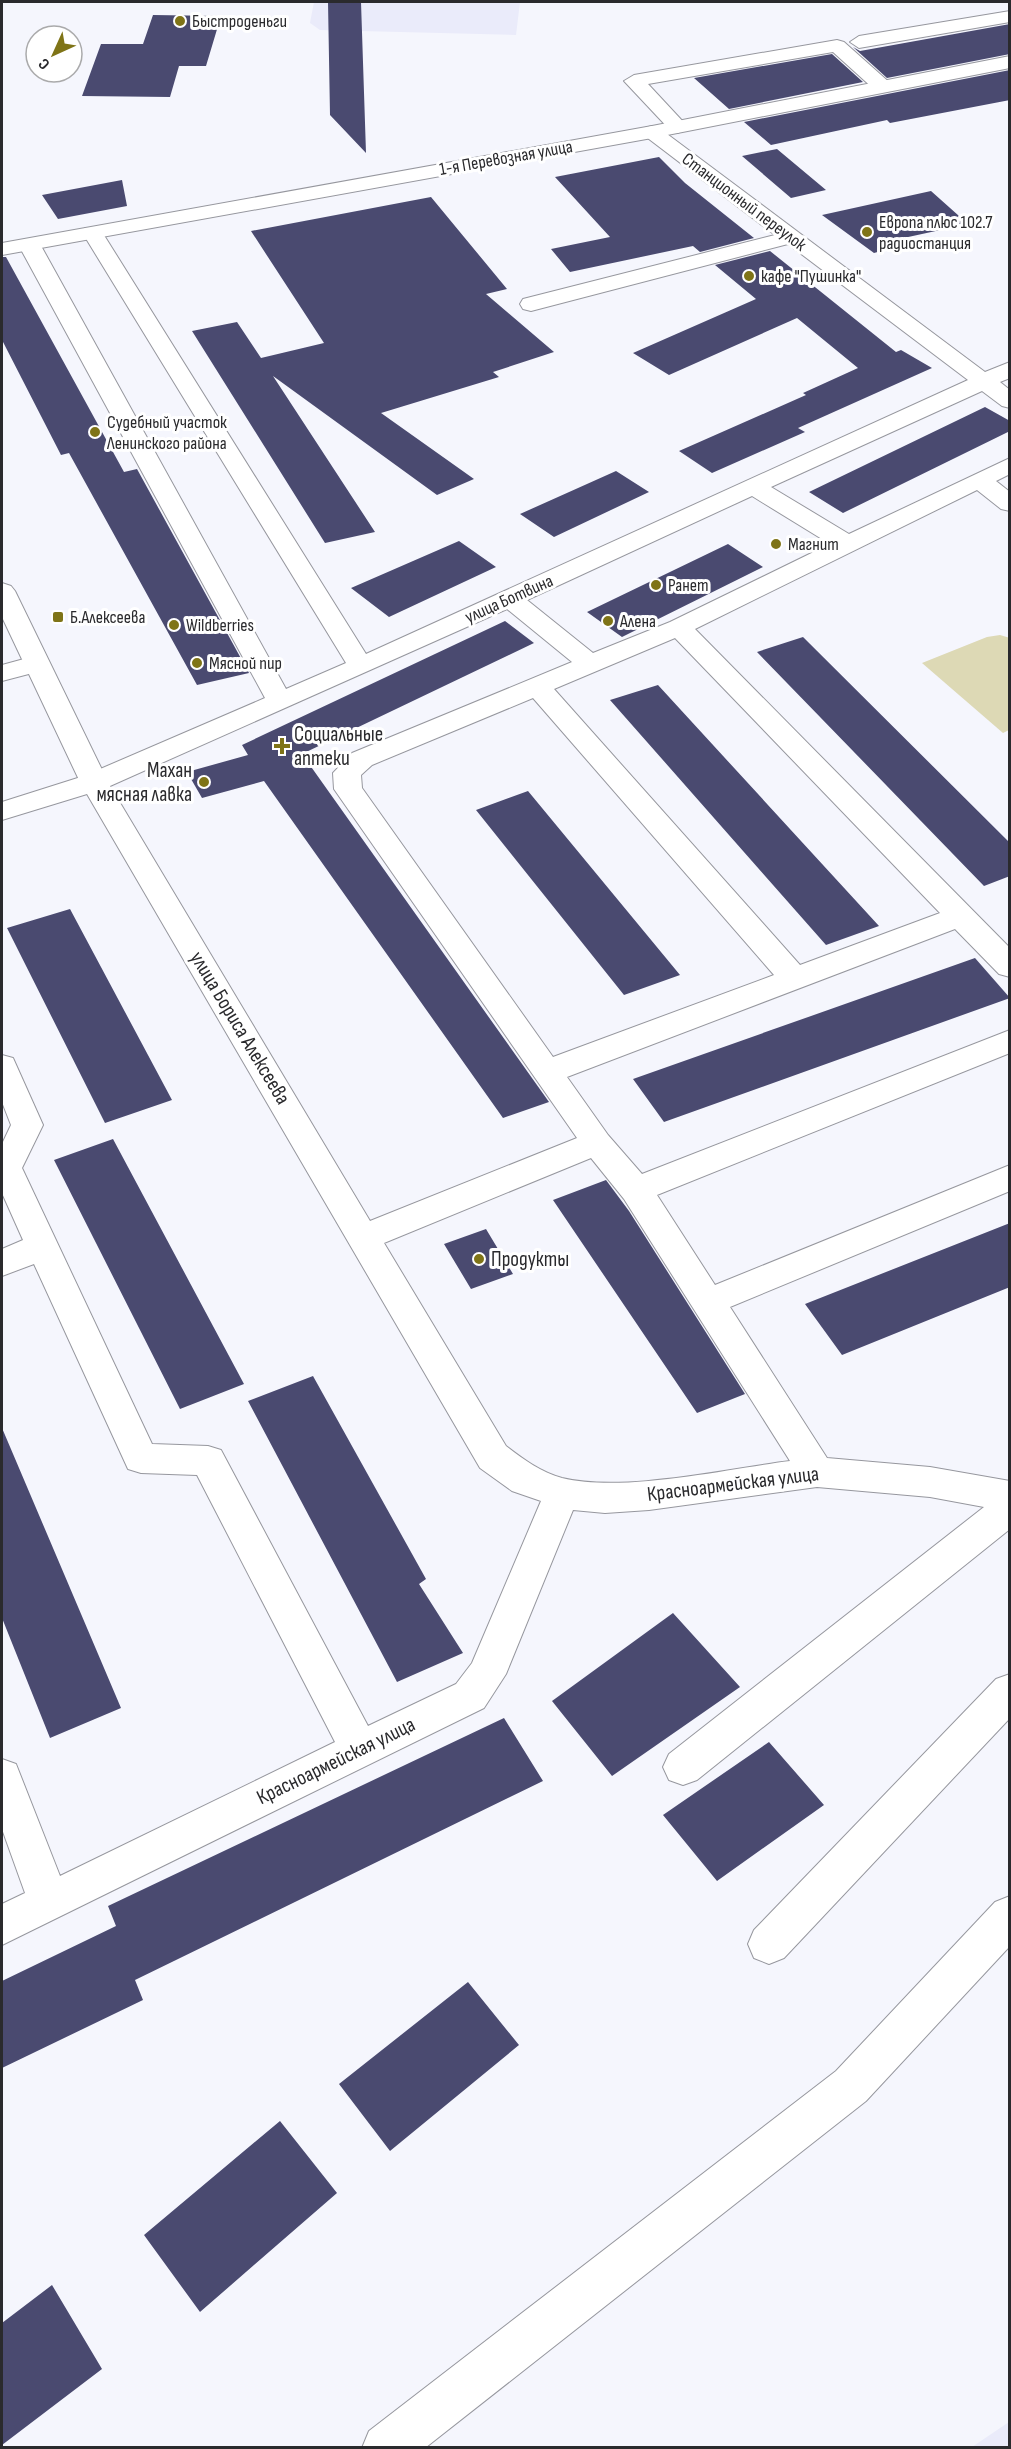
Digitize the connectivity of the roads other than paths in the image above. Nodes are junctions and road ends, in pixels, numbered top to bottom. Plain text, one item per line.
1 (1010, 15) edge
2 (859, 42) dead end
3 (1010, 62) edge
4 (883, 87) junction
5 (678, 127) junction
6 (652, 132) junction
7 (92, 232) junction
8 (791, 237) junction
9 (28, 244) junction
10 (2, 249) edge
11 (531, 304) dead end
12 (1010, 369) edge
13 (982, 382) junction
14 (1010, 401) edge
15 (1010, 465) edge
16 (979, 480) junction
17 (754, 487) junction
18 (1010, 504) edge
19 (848, 544) junction
20 (2, 591) edge
21 (509, 598) junction
22 (679, 627) junction
23 (35, 664) junction
24 (590, 664) junction
25 (361, 666) junction
26 (2, 672) edge
27 (537, 686) junction
28 (280, 701) junction
29 (94, 782) junction
30 (2, 811) edge
31 (960, 916) junction
32 (1010, 967) edge
33 (795, 979) junction
34 (1010, 1041) edge
35 (2, 1066) edge
36 (547, 1072) junction
37 (597, 1143) junction
38 (1010, 1177) edge
39 (636, 1190) junction
40 (364, 1237) junction
41 (42, 1246) junction
42 (2, 1263) edge
43 (708, 1302) junction
44 (493, 1457) joint
45 (817, 1472) junction
46 (562, 1493) junction
47 (1010, 1496) edge
48 (1010, 1507) edge
49 (1010, 1691) edge
50 (360, 1750) junction
51 (683, 1767) dead end
52 (2, 1777) edge
53 (49, 1902) junction
54 (1010, 1916) edge
55 (2, 1925) edge
56 (769, 1944) dead end
57 (386, 2448) edge

1 - 2 street
3 - 4 street, 1-я Перевозная улица
4 - 5 street, 1-я Перевозная улица
4 - 5 street
5 - 6 street, 1-я Перевозная улица
6 - 7 street, 1-я Перевозная улица
6 - 8 street, Станционный переулок
7 - 9 street, 1-я Перевозная улица
7 - 25 street
8 - 11 street
8 - 13 street, Станционный переулок
9 - 10 street, 1-я Перевозная улица
9 - 28 street
12 - 13 street, улица Ботвина
13 - 14 street, Станционный переулок
13 - 17 street, улица Ботвина
15 - 16 street
16 - 18 street
16 - 19 street
17 - 19 street
17 - 21 street, улица Ботвина
19 - 22 street
20 - 23 street, улица Бориса Алексеева
21 - 24 street
21 - 25 street, улица Ботвина
22 - 24 street
22 - 31 street
23 - 26 street
23 - 29 street, улица Бориса Алексеева
24 - 27 street
25 - 28 street, улица Ботвина
27 - 33 street
27 - 36 street
28 - 29 street, улица Ботвина
29 - 30 street, улица Ботвина
29 - 40 street, улица Бориса Алексеева
31 - 32 street
31 - 33 street
33 - 36 street
34 - 39 street
35 - 41 street
36 - 37 street
37 - 39 street
37 - 40 street
38 - 43 street
39 - 43 street
40 - 44 street, улица Бориса Алексеева
41 - 42 street
41 - 50 street
43 - 45 street
44 - 46 street, Красноармейская улица
45 - 46 street, Красноармейская улица
45 - 47 street, Красноармейская улица
46 - 50 street, Красноармейская улица
48 - 51 street
49 - 56 street
50 - 53 street, Красноармейская улица
52 - 53 street
53 - 55 street, Красноармейская улица
54 - 57 street

